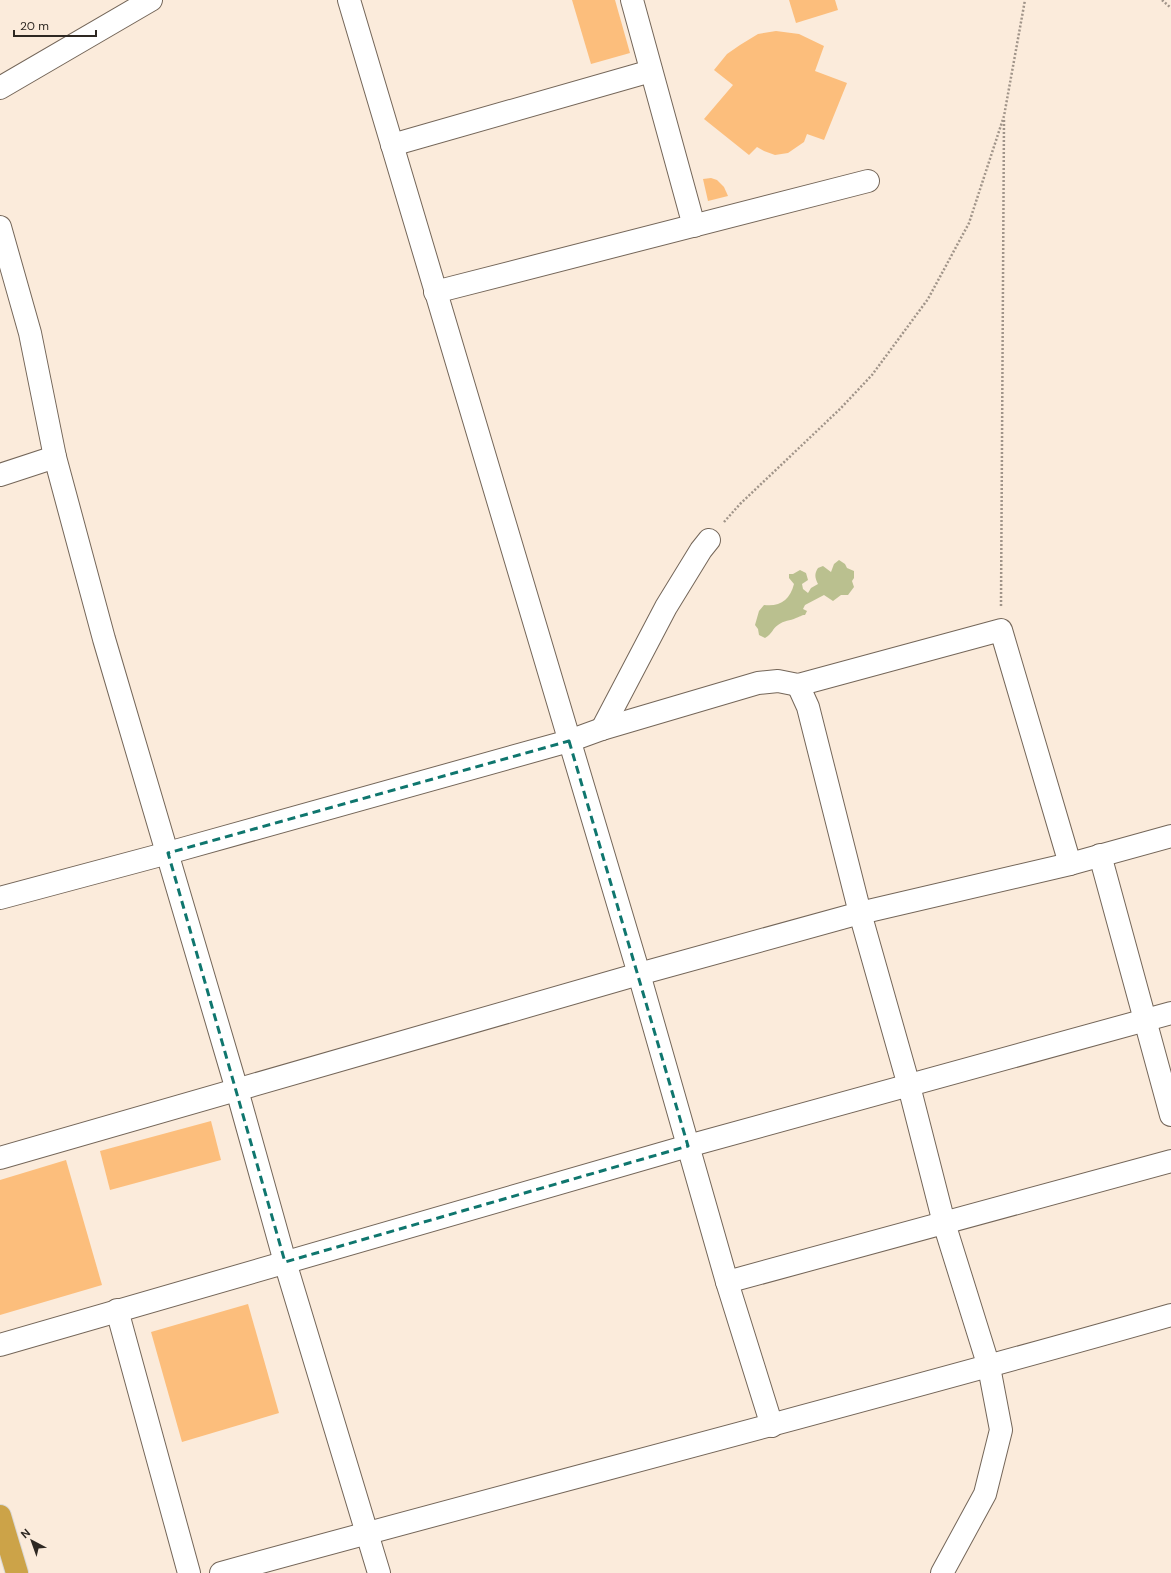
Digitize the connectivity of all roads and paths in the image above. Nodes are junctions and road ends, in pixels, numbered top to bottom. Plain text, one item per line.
1 (151, 0) edge
2 (349, 0) edge
3 (632, 0) edge
4 (1025, 0) edge
5 (1162, 0) edge
6 (1171, 8) edge
7 (651, 70) junction
8 (0, 88) edge
9 (1004, 116) junction
10 (392, 144) junction
11 (868, 181) dead end
12 (694, 226) junction
13 (0, 227) edge
14 (436, 292) junction
15 (55, 457) junction
16 (0, 475) edge
17 (709, 540) joint
18 (1001, 630) junction
19 (798, 685) junction
20 (602, 729) junction
21 (569, 742) junction
22 (1171, 836) edge
23 (168, 853) junction
24 (1100, 855) junction
25 (1070, 864) junction
26 (0, 898) edge
27 (860, 913) junction
28 (639, 974) junction
29 (1171, 1013) edge
30 (1145, 1020) junction
31 (909, 1086) junction
32 (237, 1090) junction
33 (1171, 1115) edge
34 (688, 1146) junction
35 (0, 1158) edge
36 (1171, 1161) edge
37 (944, 1223) junction
38 (285, 1262) junction
39 (727, 1282) junction
40 (117, 1310) junction
41 (1171, 1315) edge
42 (0, 1345) edge
43 (989, 1367) junction
44 (772, 1426) junction
45 (0, 1516) edge
46 (367, 1533) junction
47 (944, 1572) edge
48 (17, 1573) edge
49 (189, 1573) edge
50 (221, 1573) edge
51 (379, 1573) edge

1 - 8 street
2 - 10 street
3 - 7 street
4 - 9 path
5 - 6 path
7 - 10 street
7 - 12 street
9 - 17 path
9 - 18 path
10 - 14 street
11 - 12 street
12 - 14 street
13 - 15 street
14 - 21 street
15 - 16 street
15 - 23 street
17 - 20 street
18 - 19 street
18 - 25 street
19 - 20 street
19 - 27 street
20 - 21 street
21 - 23 street
21 - 28 street
22 - 24 street
23 - 26 street
23 - 32 street
24 - 25 street
24 - 30 street
25 - 27 street
27 - 28 street
27 - 31 street
28 - 32 street
28 - 34 street
29 - 30 street
30 - 31 street
30 - 33 street
31 - 34 street
31 - 37 street
32 - 35 street
32 - 38 street
34 - 38 street
34 - 39 street
36 - 37 street
37 - 39 street
37 - 43 street
38 - 40 street
38 - 46 street
39 - 44 street
40 - 42 street
40 - 49 street
41 - 43 street
43 - 44 street
43 - 47 street
44 - 46 street
45 - 48 highway
46 - 50 street
46 - 51 street

